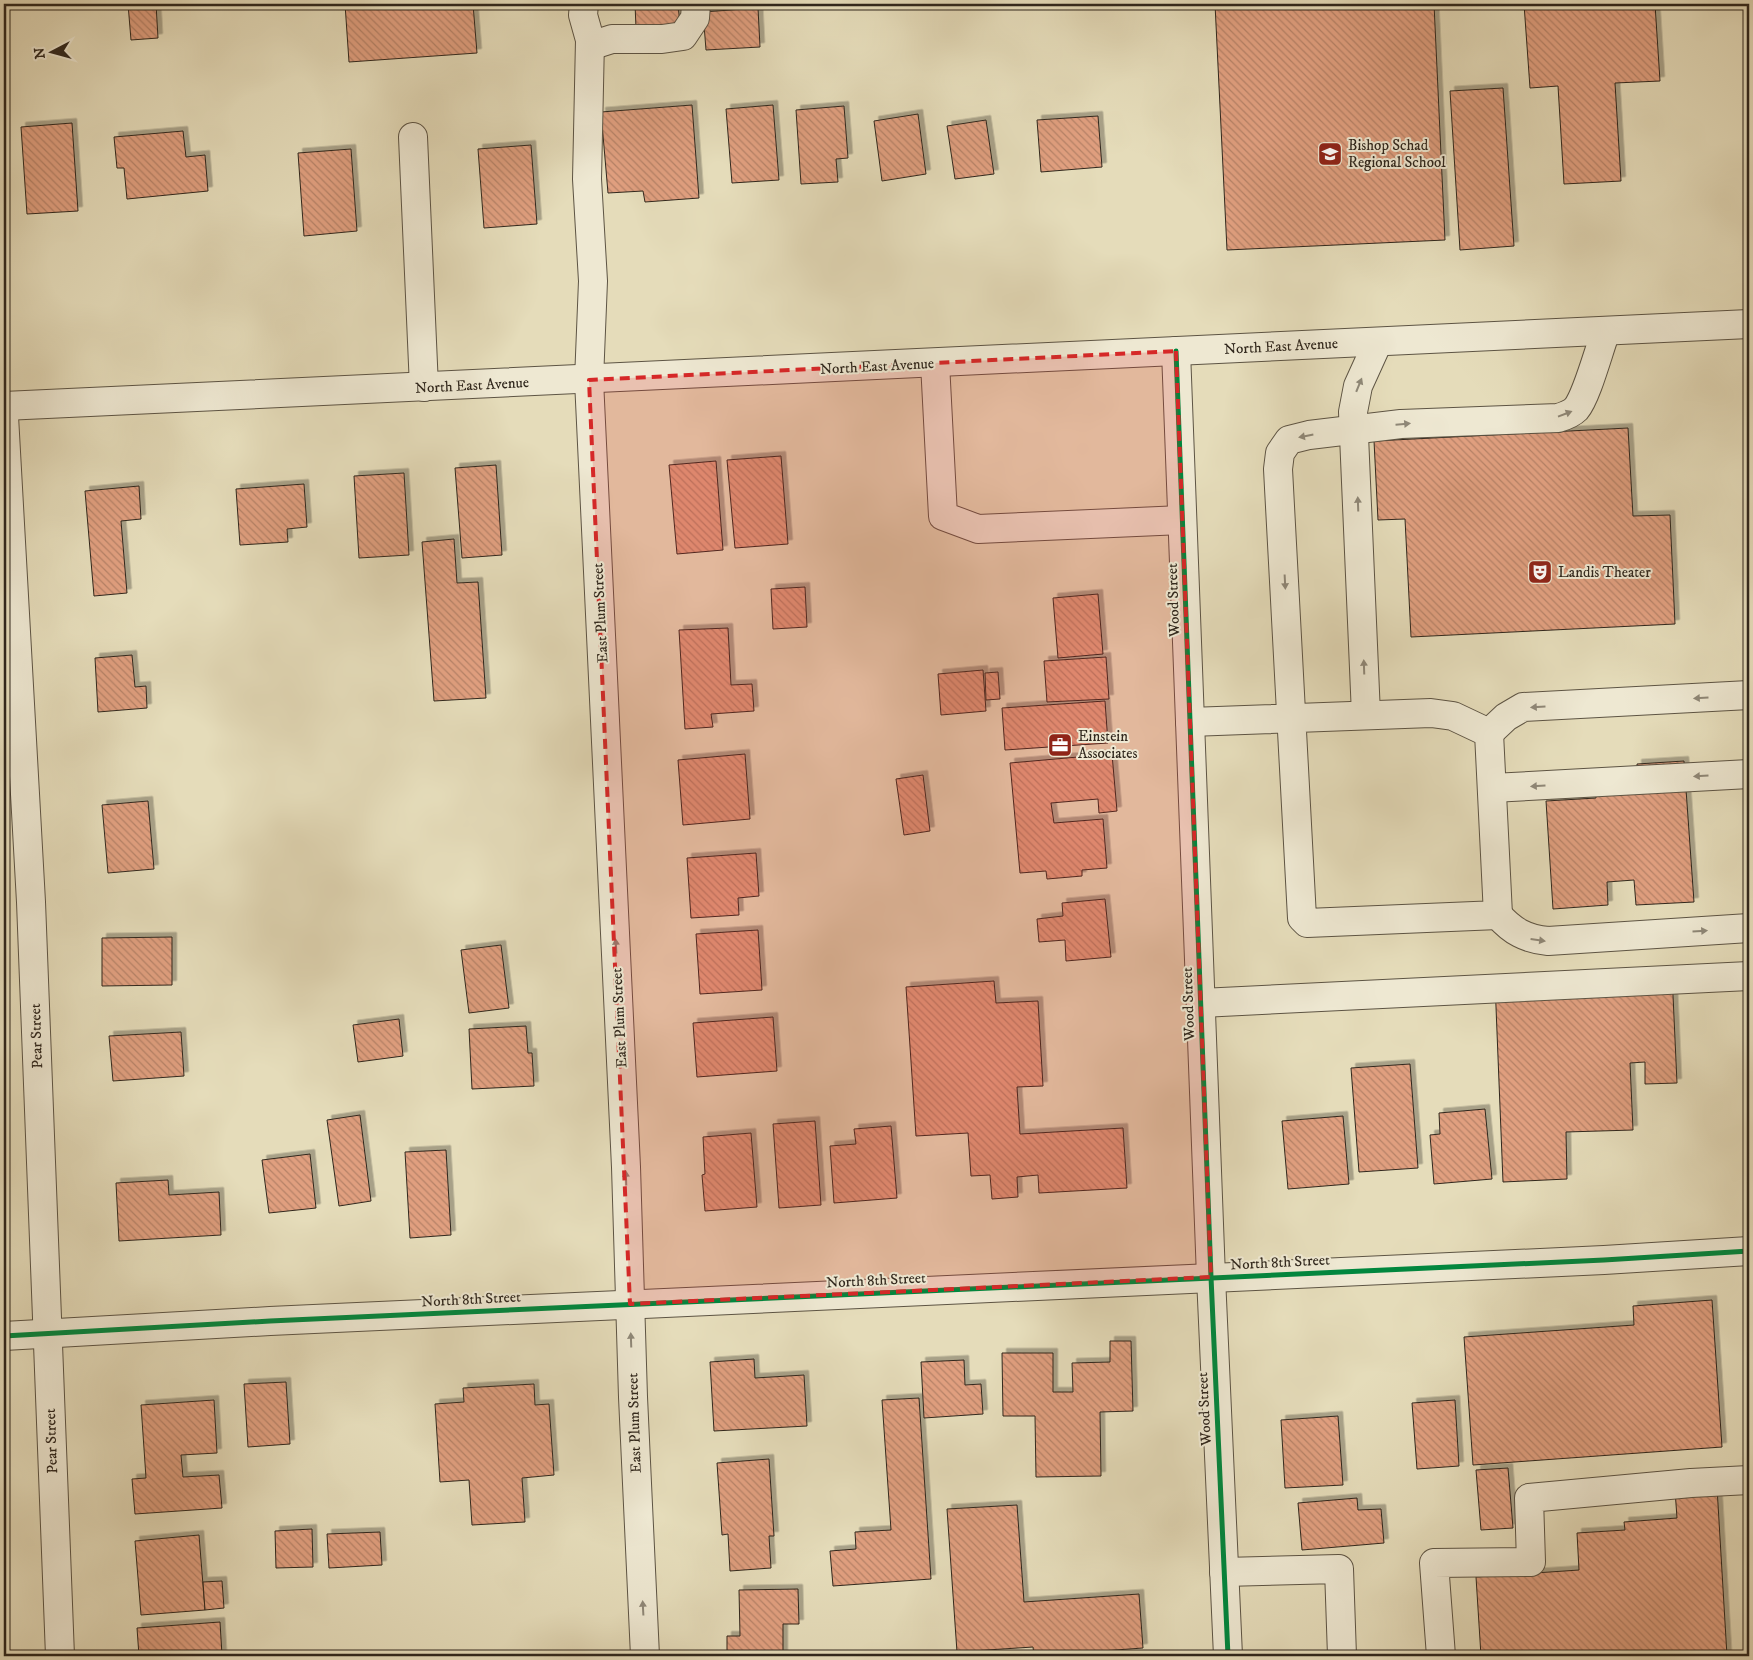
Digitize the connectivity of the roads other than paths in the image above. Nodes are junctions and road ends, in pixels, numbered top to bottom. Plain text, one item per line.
1 (584, 4) edge
2 (696, 4) edge
3 (590, 46) junction
4 (414, 137) dead end
5 (1749, 324) edge
6 (1606, 331) junction
7 (1378, 342) junction
8 (1176, 351) junction
9 (935, 363) junction
10 (589, 380) junction
11 (424, 387) junction
12 (4, 406) edge
13 (4, 416) edge
14 (1355, 431) junction
15 (1182, 520) junction
16 (1749, 696) edge
17 (1366, 715) junction
18 (1293, 718) junction
19 (1190, 722) junction
20 (1489, 733) junction
21 (1749, 774) edge
22 (1492, 788) junction
23 (1498, 915) junction
24 (1749, 928) edge
25 (1749, 976) edge
26 (1200, 1003) junction
27 (1749, 1251) edge
28 (1211, 1277) junction
29 (630, 1304) junction
30 (47, 1334) junction
31 (4, 1336) edge
32 (1749, 1480) edge
33 (1224, 1572) junction
34 (60, 1656) edge
35 (645, 1656) edge
36 (1228, 1656) edge
37 (1342, 1656) edge
38 (1441, 1656) edge

1 - 3 street, East Plum Street
2 - 3 street
3 - 10 street, East Plum Street
4 - 11 street
5 - 6 street, North East Avenue
6 - 7 street, North East Avenue
14 -> 6 street
7 - 8 street, North East Avenue
14 -> 7 street
8 - 9 street, North East Avenue
8 - 15 street, Wood Street
9 - 10 street, North East Avenue
9 - 15 street
10 - 11 street, North East Avenue
29 -> 10 street, East Plum Street
11 - 12 street, North East Avenue
13 - 30 street, Pear Street
17 -> 14 street
14 -> 18 street
15 - 19 street, Wood Street
16 -> 20 street
17 - 18 street
17 - 20 street
18 - 19 street
18 - 23 street
19 - 26 street, Wood Street
20 - 22 street
21 -> 22 street
22 - 23 street
23 -> 24 street
25 - 26 street
26 - 28 street, Wood Street
27 - 28 street, North 8th Street
28 - 29 street, North 8th Street
28 - 33 street, Wood Street
29 - 30 street, North 8th Street
35 -> 29 street, East Plum Street
30 - 31 street, North 8th Street
30 - 34 street, Pear Street
32 - 38 street
33 - 36 street, Wood Street
33 - 37 street

